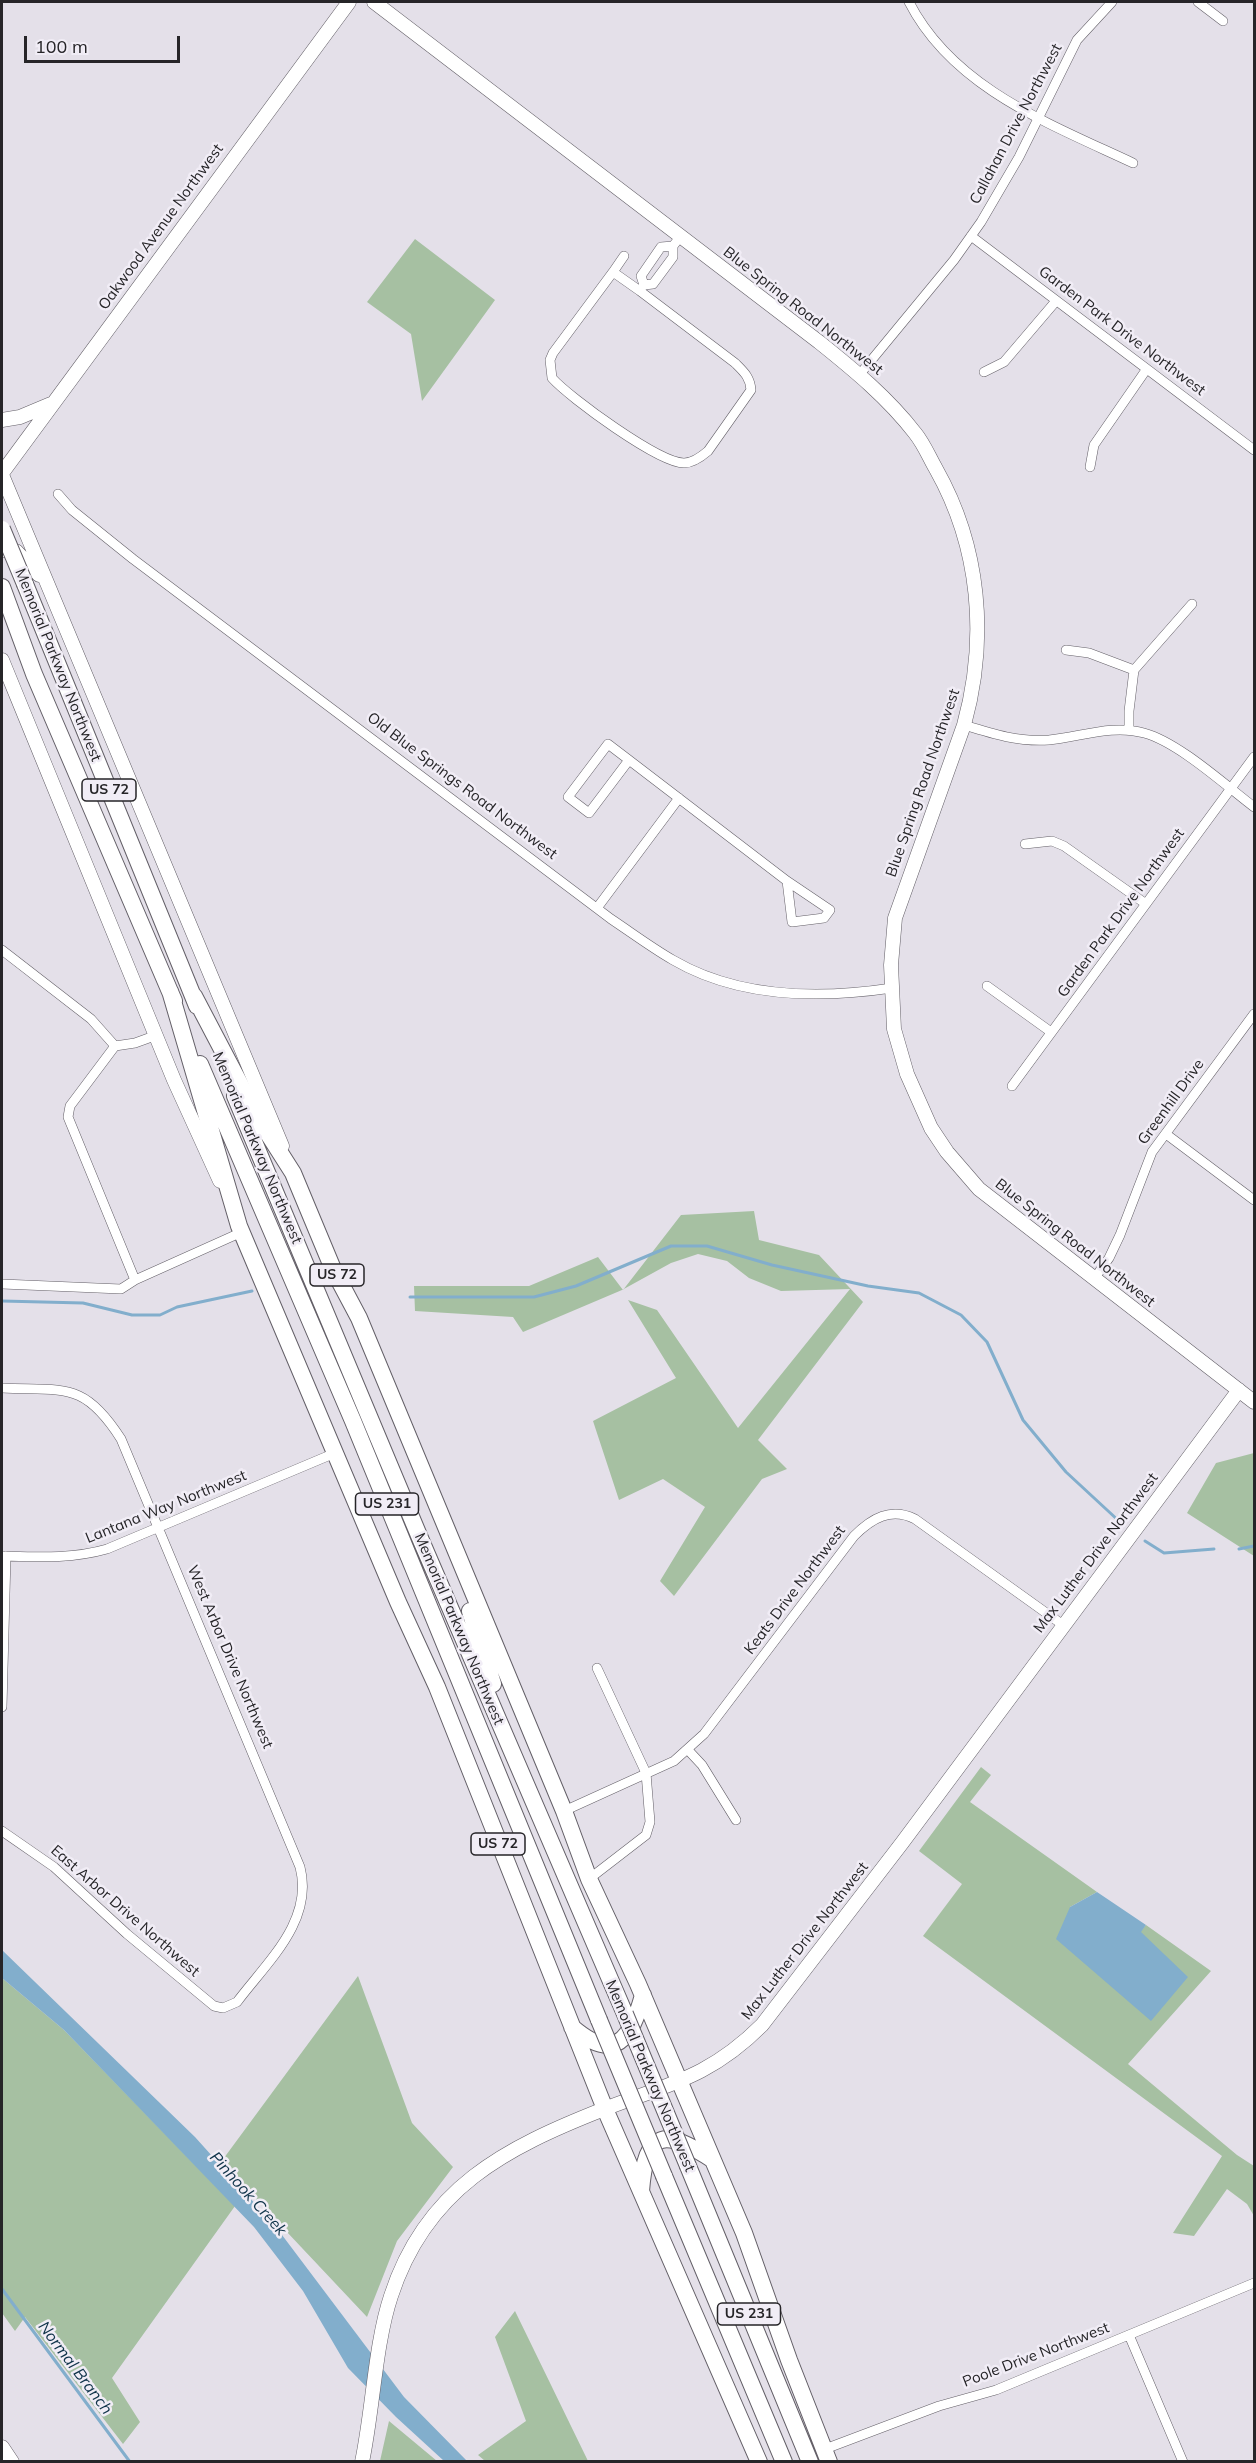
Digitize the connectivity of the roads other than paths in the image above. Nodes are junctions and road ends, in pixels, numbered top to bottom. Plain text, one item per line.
1 (350, 2) edge
2 (374, 2) edge
3 (909, 2) edge
4 (1112, 2) edge
5 (1198, 2) edge
6 (1222, 21) dead end
7 (1038, 118) junction
8 (1133, 163) dead end
9 (971, 236) junction
10 (676, 241) junction
11 (624, 256) dead end
12 (613, 272) junction
13 (642, 288) junction
14 (1056, 301) junction
15 (1146, 370) junction
16 (984, 372) dead end
17 (860, 375) junction
18 (53, 403) junction
19 (2, 420) edge
20 (1254, 450) edge
21 (1090, 468) dead end
22 (2, 474) edge
23 (58, 494) dead end
24 (2, 529) edge
25 (2, 550) edge
26 (47, 586) junction
27 (3, 591) edge
28 (1192, 604) dead end
29 (1066, 650) dead end
30 (2, 660) edge
31 (1134, 670) junction
32 (964, 725) junction
33 (1129, 730) junction
34 (1254, 757) edge
35 (629, 760) junction
36 (1231, 789) junction
37 (679, 798) junction
38 (1254, 807) edge
39 (1025, 844) dead end
40 (787, 881) junction
41 (1146, 904) junction
42 (597, 908) junction
43 (2, 950) edge
44 (987, 986) dead end
45 (892, 988) junction
46 (170, 991) junction
47 (194, 996) junction
48 (1254, 1014) edge
49 (1051, 1032) junction
50 (157, 1035) junction
51 (115, 1046) junction
52 (1012, 1086) dead end
53 (1166, 1134) junction
54 (293, 1173) junction
55 (1254, 1200) edge
56 (241, 1229) junction
57 (1094, 1279) junction
58 (135, 1280) junction
59 (2, 1284) edge
60 (2, 1388) edge
61 (1239, 1390) junction
62 (1254, 1402) edge
63 (335, 1453) junction
64 (160, 1528) junction
65 (4, 1556) edge
66 (461, 1569) junction
67 (1063, 1625) junction
68 (597, 1668) dead end
69 (2, 1707) edge
70 (502, 1728) junction
71 (688, 1750) junction
72 (646, 1773) junction
73 (564, 1811) junction
74 (736, 1821) dead end
75 (2, 1830) edge
76 (589, 1879) junction
77 (643, 1995) junction
78 (230, 2005) joint
79 (571, 2026) junction
80 (681, 2082) junction
81 (605, 2109) junction
82 (713, 2160) junction
83 (641, 2193) junction
84 (1254, 2283) edge
85 (1129, 2335) junction
86 (827, 2455) edge
87 (363, 2462) edge
88 (759, 2462) edge
89 (784, 2462) edge
90 (810, 2462) edge
91 (1183, 2462) edge

1 - 18 street, Oakwood Avenue Northwest
2 - 10 street, Blue Spring Road Northwest
3 - 7 street
4 - 7 street, Callahan Drive Northwest
5 - 6 street
7 - 8 street
7 - 9 street, Callahan Drive Northwest
9 - 14 street, Garden Park Drive Northwest
9 - 17 street, Callahan Drive Northwest
10 - 13 street
10 - 13 street
10 - 17 street, Blue Spring Road Northwest
11 - 12 street
12 - 13 street
12 - 13 street
14 - 15 street, Garden Park Drive Northwest
14 - 16 street
15 - 20 street, Garden Park Drive Northwest
15 - 21 street
17 - 32 street, Blue Spring Road Northwest
18 - 19 street
18 - 22 street, Oakwood Avenue Northwest
22 - 26 street
23 - 42 street, Old Blue Springs Road Northwest
24 - 47 highway, Memorial Parkway Northwest / US 72, bridge
25 - 26 street
26 - 54 street
27 - 46 highway, Memorial Parkway Northwest / US 72
28 - 31 street
29 - 31 street
30 - 50 street
31 - 33 street
32 - 33 street
32 - 45 street, Blue Spring Road Northwest
33 - 36 street
34 - 36 street, Garden Park Drive Northwest
35 - 35 street
35 - 37 street
36 - 38 street
36 - 41 street, Garden Park Drive Northwest
37 - 40 street
37 - 42 street
39 - 41 street
40 - 40 street
41 - 49 street, Garden Park Drive Northwest
42 - 45 street, Old Blue Springs Road Northwest
43 - 51 street
44 - 49 street
45 - 57 street, Blue Spring Road Northwest
46 - 56 highway, US 72
46 - 89 highway, Memorial Parkway Northwest / US 231, bridge
47 - 54 highway, US 72
47 - 70 highway, Memorial Parkway Northwest / US 231
48 - 53 street, Greenhill Drive
49 - 52 street, Garden Park Drive Northwest
50 - 51 street
50 - 56 street
51 - 58 street
53 - 55 street
53 - 57 street, Greenhill Drive
54 - 66 highway, US 72
56 - 58 street
56 - 63 highway, US 72
57 - 61 street, Blue Spring Road Northwest
58 - 59 street
60 - 64 street, West Arbor Drive Northwest
61 - 62 street, Blue Spring Road Northwest
61 - 67 street, Max Luther Drive Northwest
63 - 64 street, Lantana Way Northwest
63 - 79 highway, US 72
64 - 65 street, Lantana Way Northwest
64 - 78 street, West Arbor Drive Northwest
65 - 69 street
66 - 70 highway
66 - 73 highway, US 72
67 - 71 street, Keats Drive Northwest
67 - 80 street, Max Luther Drive Northwest
68 - 72 street
70 - 90 highway, Memorial Parkway Northwest / US 231, bridge
71 - 72 street, Keats Drive Northwest
71 - 74 street
72 - 73 street, Keats Drive Northwest
72 - 76 street
73 - 76 highway, US 72
75 - 78 street, East Arbor Drive Northwest
76 - 77 highway, US 72
77 - 79 highway
77 - 80 highway, US 72
79 - 81 highway, US 72
80 - 81 street, Max Luther Drive Northwest
80 - 82 highway, US 72
81 - 83 highway, US 72
81 - 87 street, Max Luther Drive Northwest
82 - 83 highway
82 - 86 highway, US 72
83 - 88 highway, US 72
84 - 85 street, Poole Drive Northwest
85 - 86 street, Poole Drive Northwest
85 - 91 street

